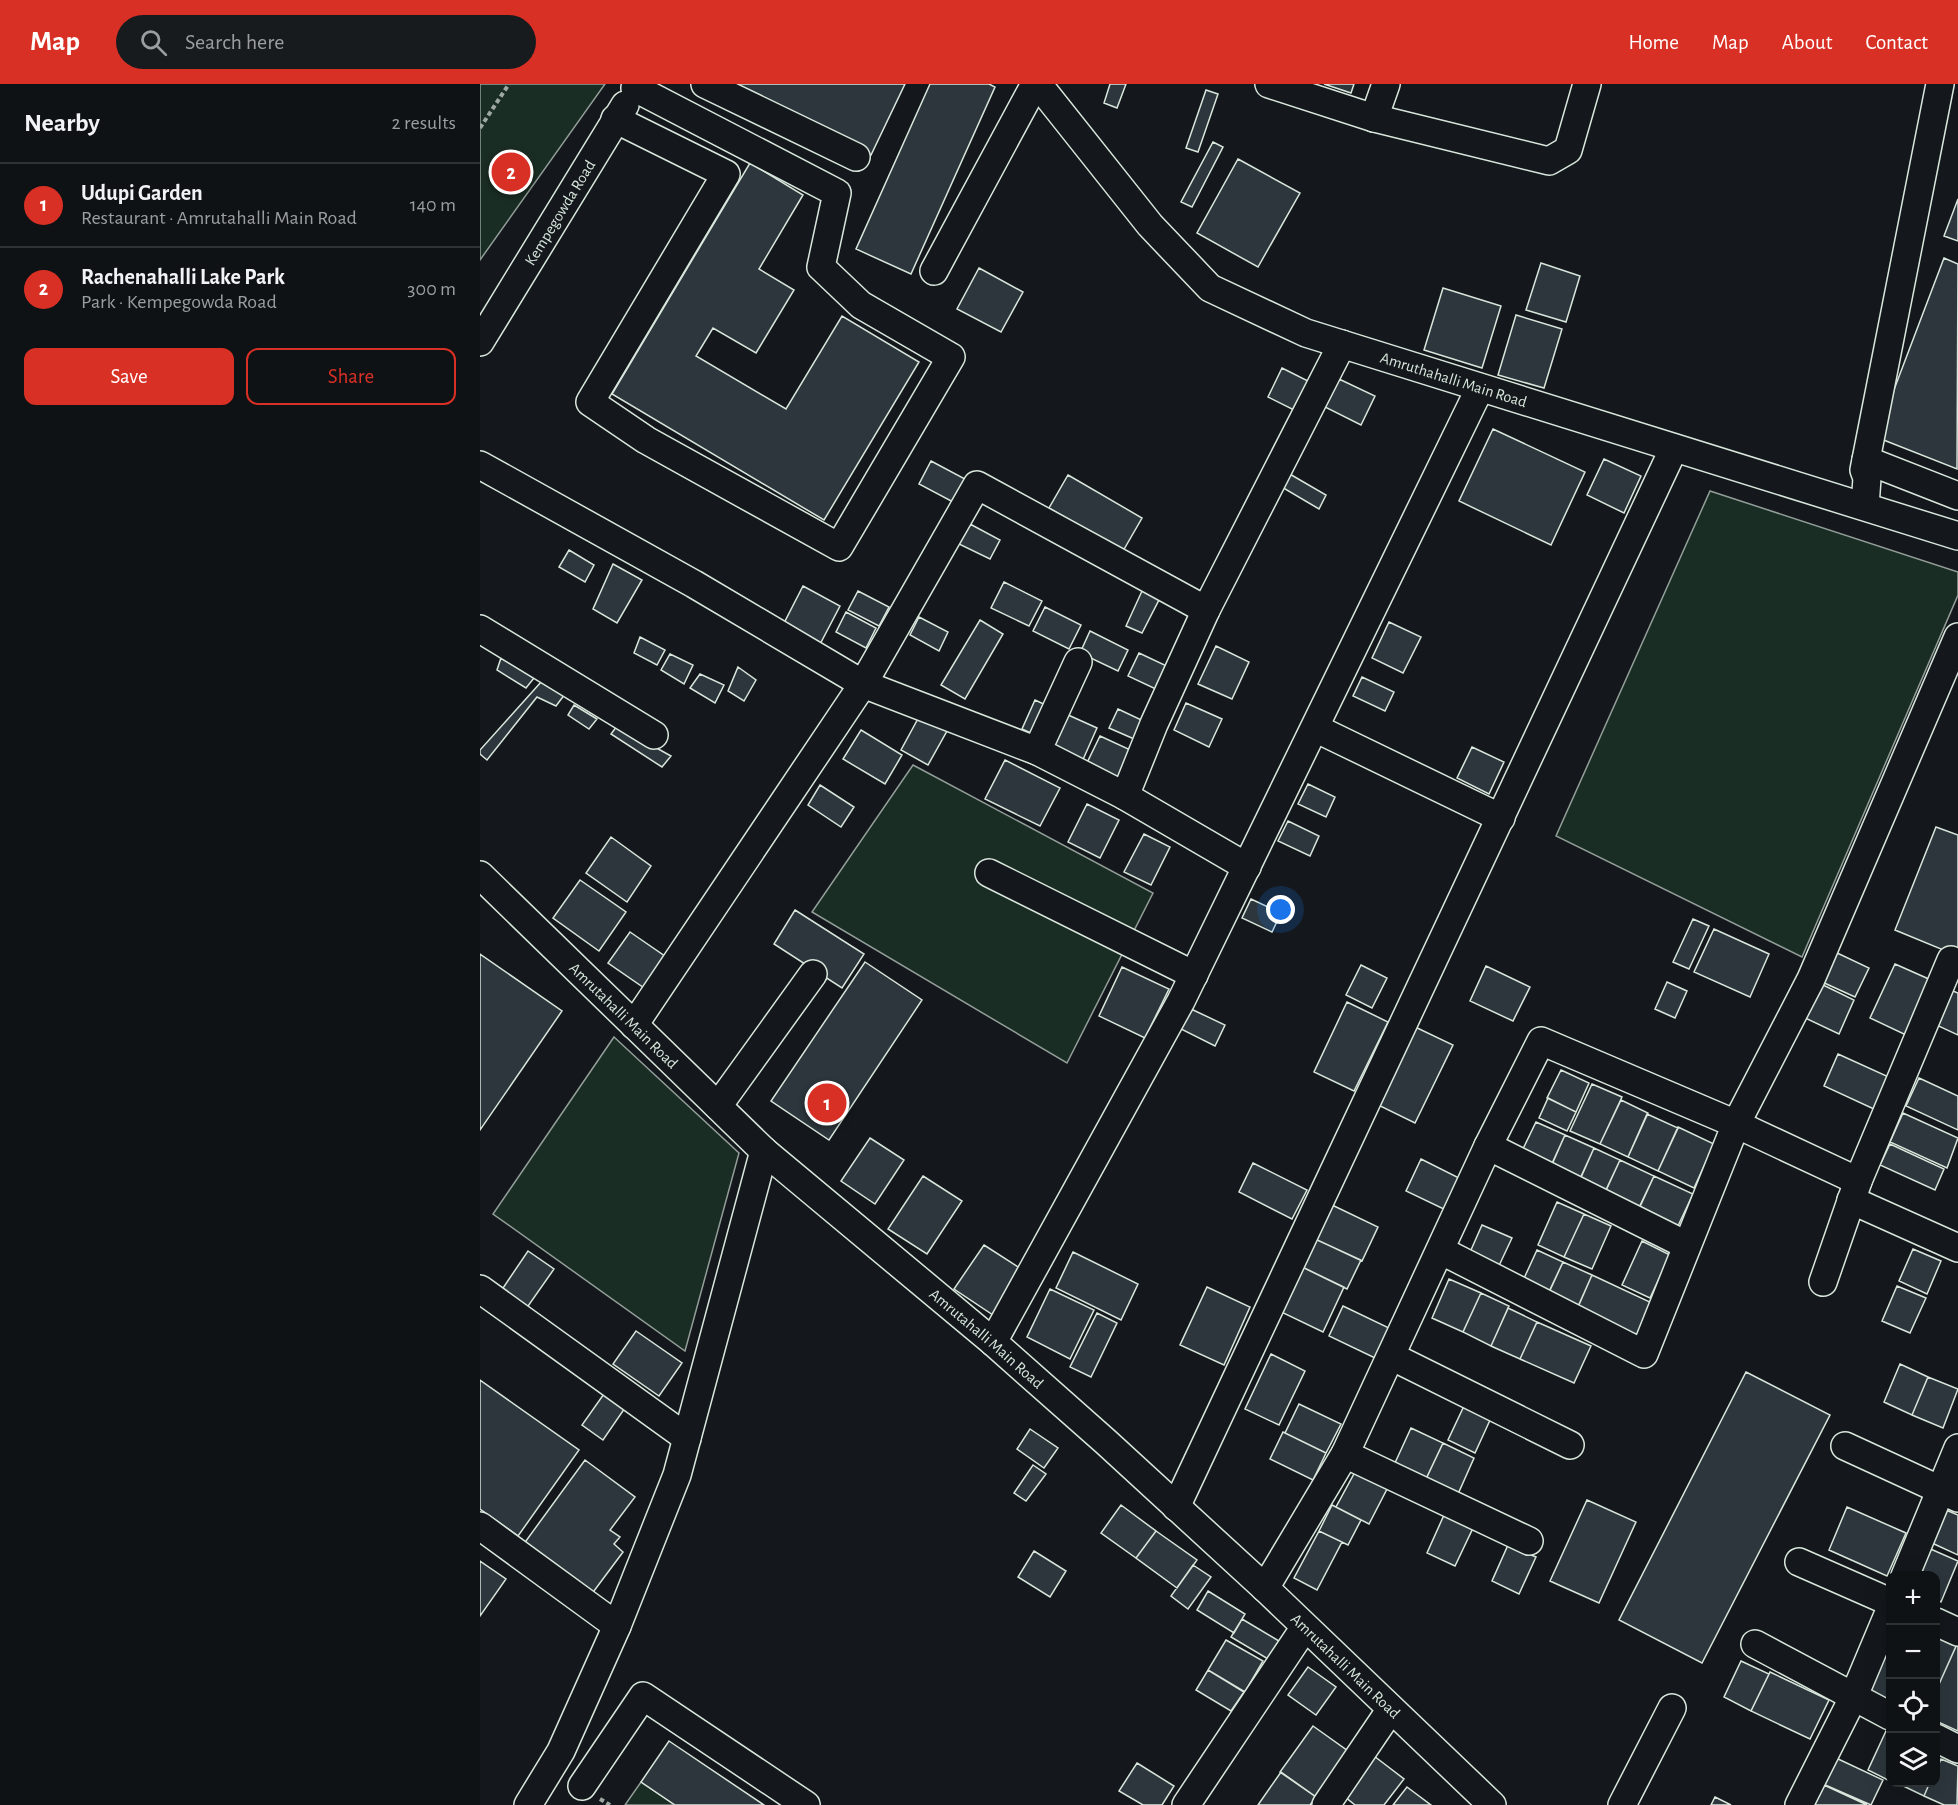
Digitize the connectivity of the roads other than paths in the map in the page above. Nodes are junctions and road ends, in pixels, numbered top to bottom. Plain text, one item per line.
1 (705, 84) edge
2 (1036, 84) edge
3 (1269, 84) edge
4 (1386, 84) edge
5 (1587, 84) edge
6 (1940, 84) edge
7 (636, 86) edge
8 (1374, 118) junction
9 (615, 119) junction
10 (742, 144) junction
11 (856, 157) dead end
12 (726, 174) junction
13 (934, 271) dead end
14 (480, 342) edge
15 (1341, 344) junction
16 (1480, 388) junction
17 (1674, 448) junction
18 (480, 465) edge
19 (1865, 465) junction
20 (1958, 496) edge
21 (1859, 505) junction
22 (1958, 536) edge
23 (1206, 610) junction
24 (480, 629) edge
25 (1958, 637) edge
26 (1078, 662) dead end
27 (862, 684) junction
28 (1315, 728) junction
29 (654, 735) dead end
30 (1037, 751) junction
31 (1125, 796) junction
32 (1501, 818) junction
33 (1247, 867) junction
34 (989, 873) dead end
35 (480, 875) edge
36 (1951, 960) dead end
37 (813, 974) dead end
38 (1194, 975) junction
39 (634, 1025) junction
40 (718, 1106) junction
41 (1736, 1124) junction
42 (1488, 1146) junction
43 (764, 1151) junction
44 (1855, 1191) junction
45 (1686, 1245) junction
46 (1958, 1248) edge
47 (1440, 1250) junction
48 (1824, 1282) dead end
49 (480, 1289) edge
50 (993, 1342) junction
51 (1390, 1356) junction
52 (687, 1438) junction
53 (1570, 1445) dead end
54 (1845, 1446) dead end
55 (1958, 1448) edge
56 (1345, 1454) junction
57 (1949, 1494) edge
58 (1176, 1507) junction
59 (480, 1526) edge
60 (1528, 1541) dead end
61 (1799, 1562) dead end
62 (1907, 1571) edge
63 (1265, 1588) junction
64 (1886, 1600) edge
65 (1886, 1620) edge
66 (1940, 1624) edge
67 (617, 1626) junction
68 (1305, 1627) junction
69 (1958, 1632) edge
70 (1755, 1644) dead end
71 (1853, 1698) junction
72 (1672, 1708) dead end
73 (1391, 1709) junction
74 (1886, 1714) edge
75 (1940, 1740) edge
76 (1958, 1749) edge
77 (582, 1786) dead end
78 (1485, 1802) edge
79 (528, 1805) edge
80 (806, 1805) edge
81 (1186, 1805) edge
82 (1326, 1805) edge
83 (1622, 1805) edge
84 (1799, 1805) edge

1 - 11 street
2 - 13 street
2 - 15 street, Amruthahalli Main Road
3 - 8 street
4 - 8 street
5 - 8 street
6 - 19 street
7 - 9 street, Kempegowda Road
7 - 10 street
9 - 12 street
9 - 14 street, Kempegowda Road
10 - 12 street
10 - 12 street
15 - 16 street, Amruthahalli Main Road
15 - 23 street
16 - 17 street, Amruthahalli Main Road
16 - 28 street
17 - 21 street, Amruthahalli Main Road
17 - 32 street
18 - 27 street
19 - 20 street
19 - 21 street
21 - 22 street, Amruthahalli Main Road
23 - 27 street
23 - 31 street
24 - 29 street
25 - 41 street
26 - 30 street
27 - 30 street
27 - 39 street
28 - 32 street
28 - 33 street
30 - 31 street
31 - 33 street
32 - 58 street
33 - 38 street
34 - 38 street
35 - 39 street, Amrutahalli Main Road
36 - 44 street
37 - 40 street
38 - 50 street
39 - 40 street, Amrutahalli Main Road
40 - 43 street, Amrutahalli Main Road
41 - 42 street
41 - 44 street
41 - 45 street
42 - 45 street
42 - 47 street
43 - 50 street, Amrutahalli Main Road
43 - 52 street
44 - 46 street
44 - 48 street
45 - 47 street
47 - 51 street
49 - 52 street
50 - 58 street, Amrutahalli Main Road
51 - 53 street
51 - 56 street
52 - 67 street
54 - 57 street
55 - 57 street
56 - 60 street
56 - 63 street
57 - 62 street
58 - 63 street, Amrutahalli Main Road
59 - 67 street
61 - 64 street
63 - 68 street, Amrutahalli Main Road
65 - 71 street
66 - 69 street
67 - 79 street
68 - 73 street, Amrutahalli Main Road
68 - 81 street
70 - 71 street
71 - 74 street
71 - 84 street
72 - 83 street
73 - 78 street, Amrutahalli Main Road
73 - 82 street
75 - 76 street
77 - 80 street

